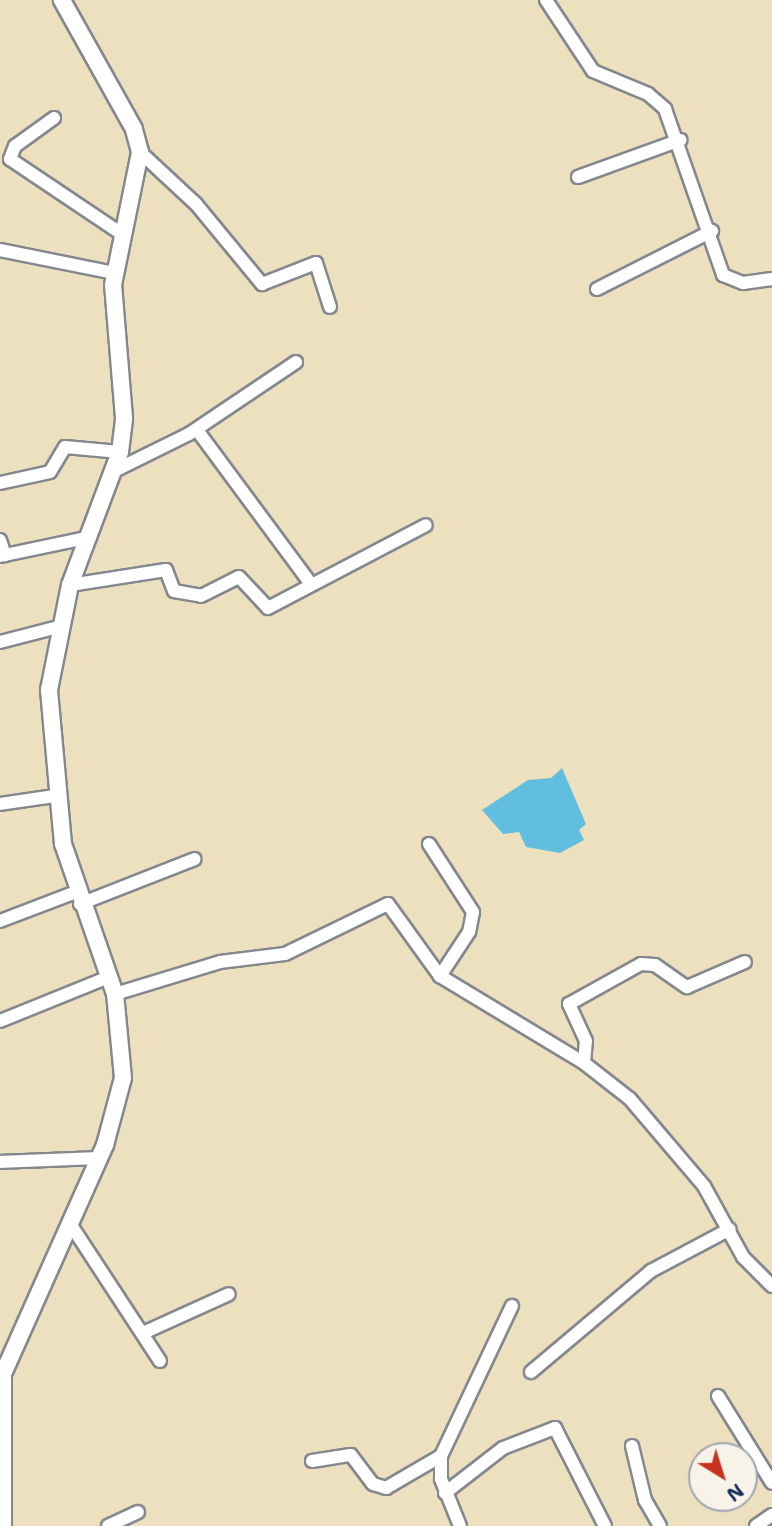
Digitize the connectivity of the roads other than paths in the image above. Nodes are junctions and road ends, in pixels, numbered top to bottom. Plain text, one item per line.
1 (62, 0) edge
2 (546, 0) edge
3 (54, 118) dead end
4 (680, 140) junction
5 (140, 152) junction
6 (578, 177) dead end
7 (712, 231) junction
8 (123, 235) junction
9 (0, 250) edge
10 (114, 274) junction
11 (772, 279) edge
12 (597, 289) dead end
13 (330, 307) dead end
14 (296, 362) dead end
15 (197, 430) junction
16 (120, 452) junction
17 (116, 470) junction
18 (0, 483) edge
19 (426, 525) dead end
20 (90, 537) junction
21 (0, 540) edge
22 (3, 555) edge
23 (311, 584) junction
24 (70, 585) junction
25 (58, 627) junction
26 (0, 642) edge
27 (55, 796) junction
28 (0, 804) edge
29 (429, 844) dead end
30 (195, 859) dead end
31 (78, 898) junction
32 (0, 921) edge
33 (745, 962) dead end
34 (109, 976) junction
35 (440, 976) junction
36 (116, 994) junction
37 (0, 1021) edge
38 (584, 1063) junction
39 (99, 1158) junction
40 (0, 1162) edge
41 (69, 1222) junction
42 (730, 1229) junction
43 (772, 1286) edge
44 (229, 1294) dead end
45 (512, 1306) dead end
46 (143, 1333) junction
47 (6, 1347) edge
48 (160, 1361) dead end
49 (531, 1372) dead end
50 (718, 1396) dead end
51 (0, 1399) edge
52 (632, 1446) dead end
53 (441, 1456) junction
54 (312, 1461) dead end
55 (772, 1483) edge
56 (445, 1493) junction
57 (138, 1511) dead end
58 (771, 1518) edge
59 (3, 1526) edge
60 (108, 1526) edge
61 (460, 1526) edge
62 (606, 1526) edge
63 (660, 1526) edge
64 (756, 1526) edge

1 - 5 street
2 - 4 street
3 - 8 street
4 - 6 street
4 - 7 street
5 - 8 street
5 - 13 street
7 - 11 street
7 - 12 street
8 - 10 street
9 - 10 street
10 - 16 street
14 - 15 street
15 - 17 street
15 - 23 street
16 - 17 street
16 - 18 street
17 - 20 street
19 - 23 street
20 - 22 street
20 - 24 street
21 - 22 street
23 - 24 street
24 - 25 street
25 - 26 street
25 - 27 street
27 - 28 street
27 - 31 street
29 - 35 street
30 - 31 street
31 - 32 street
31 - 34 street
33 - 38 street
34 - 36 street
34 - 37 street
35 - 36 street
35 - 38 street
36 - 39 street
38 - 42 street
39 - 40 street
39 - 41 street
41 - 46 street
41 - 47 street
42 - 43 street
42 - 49 street
44 - 46 street
45 - 53 street
46 - 48 street
47 - 51 street
50 - 55 street
51 - 59 street
52 - 63 street
53 - 54 street
53 - 56 street
56 - 61 street
56 - 62 street
57 - 60 street
58 - 64 street

